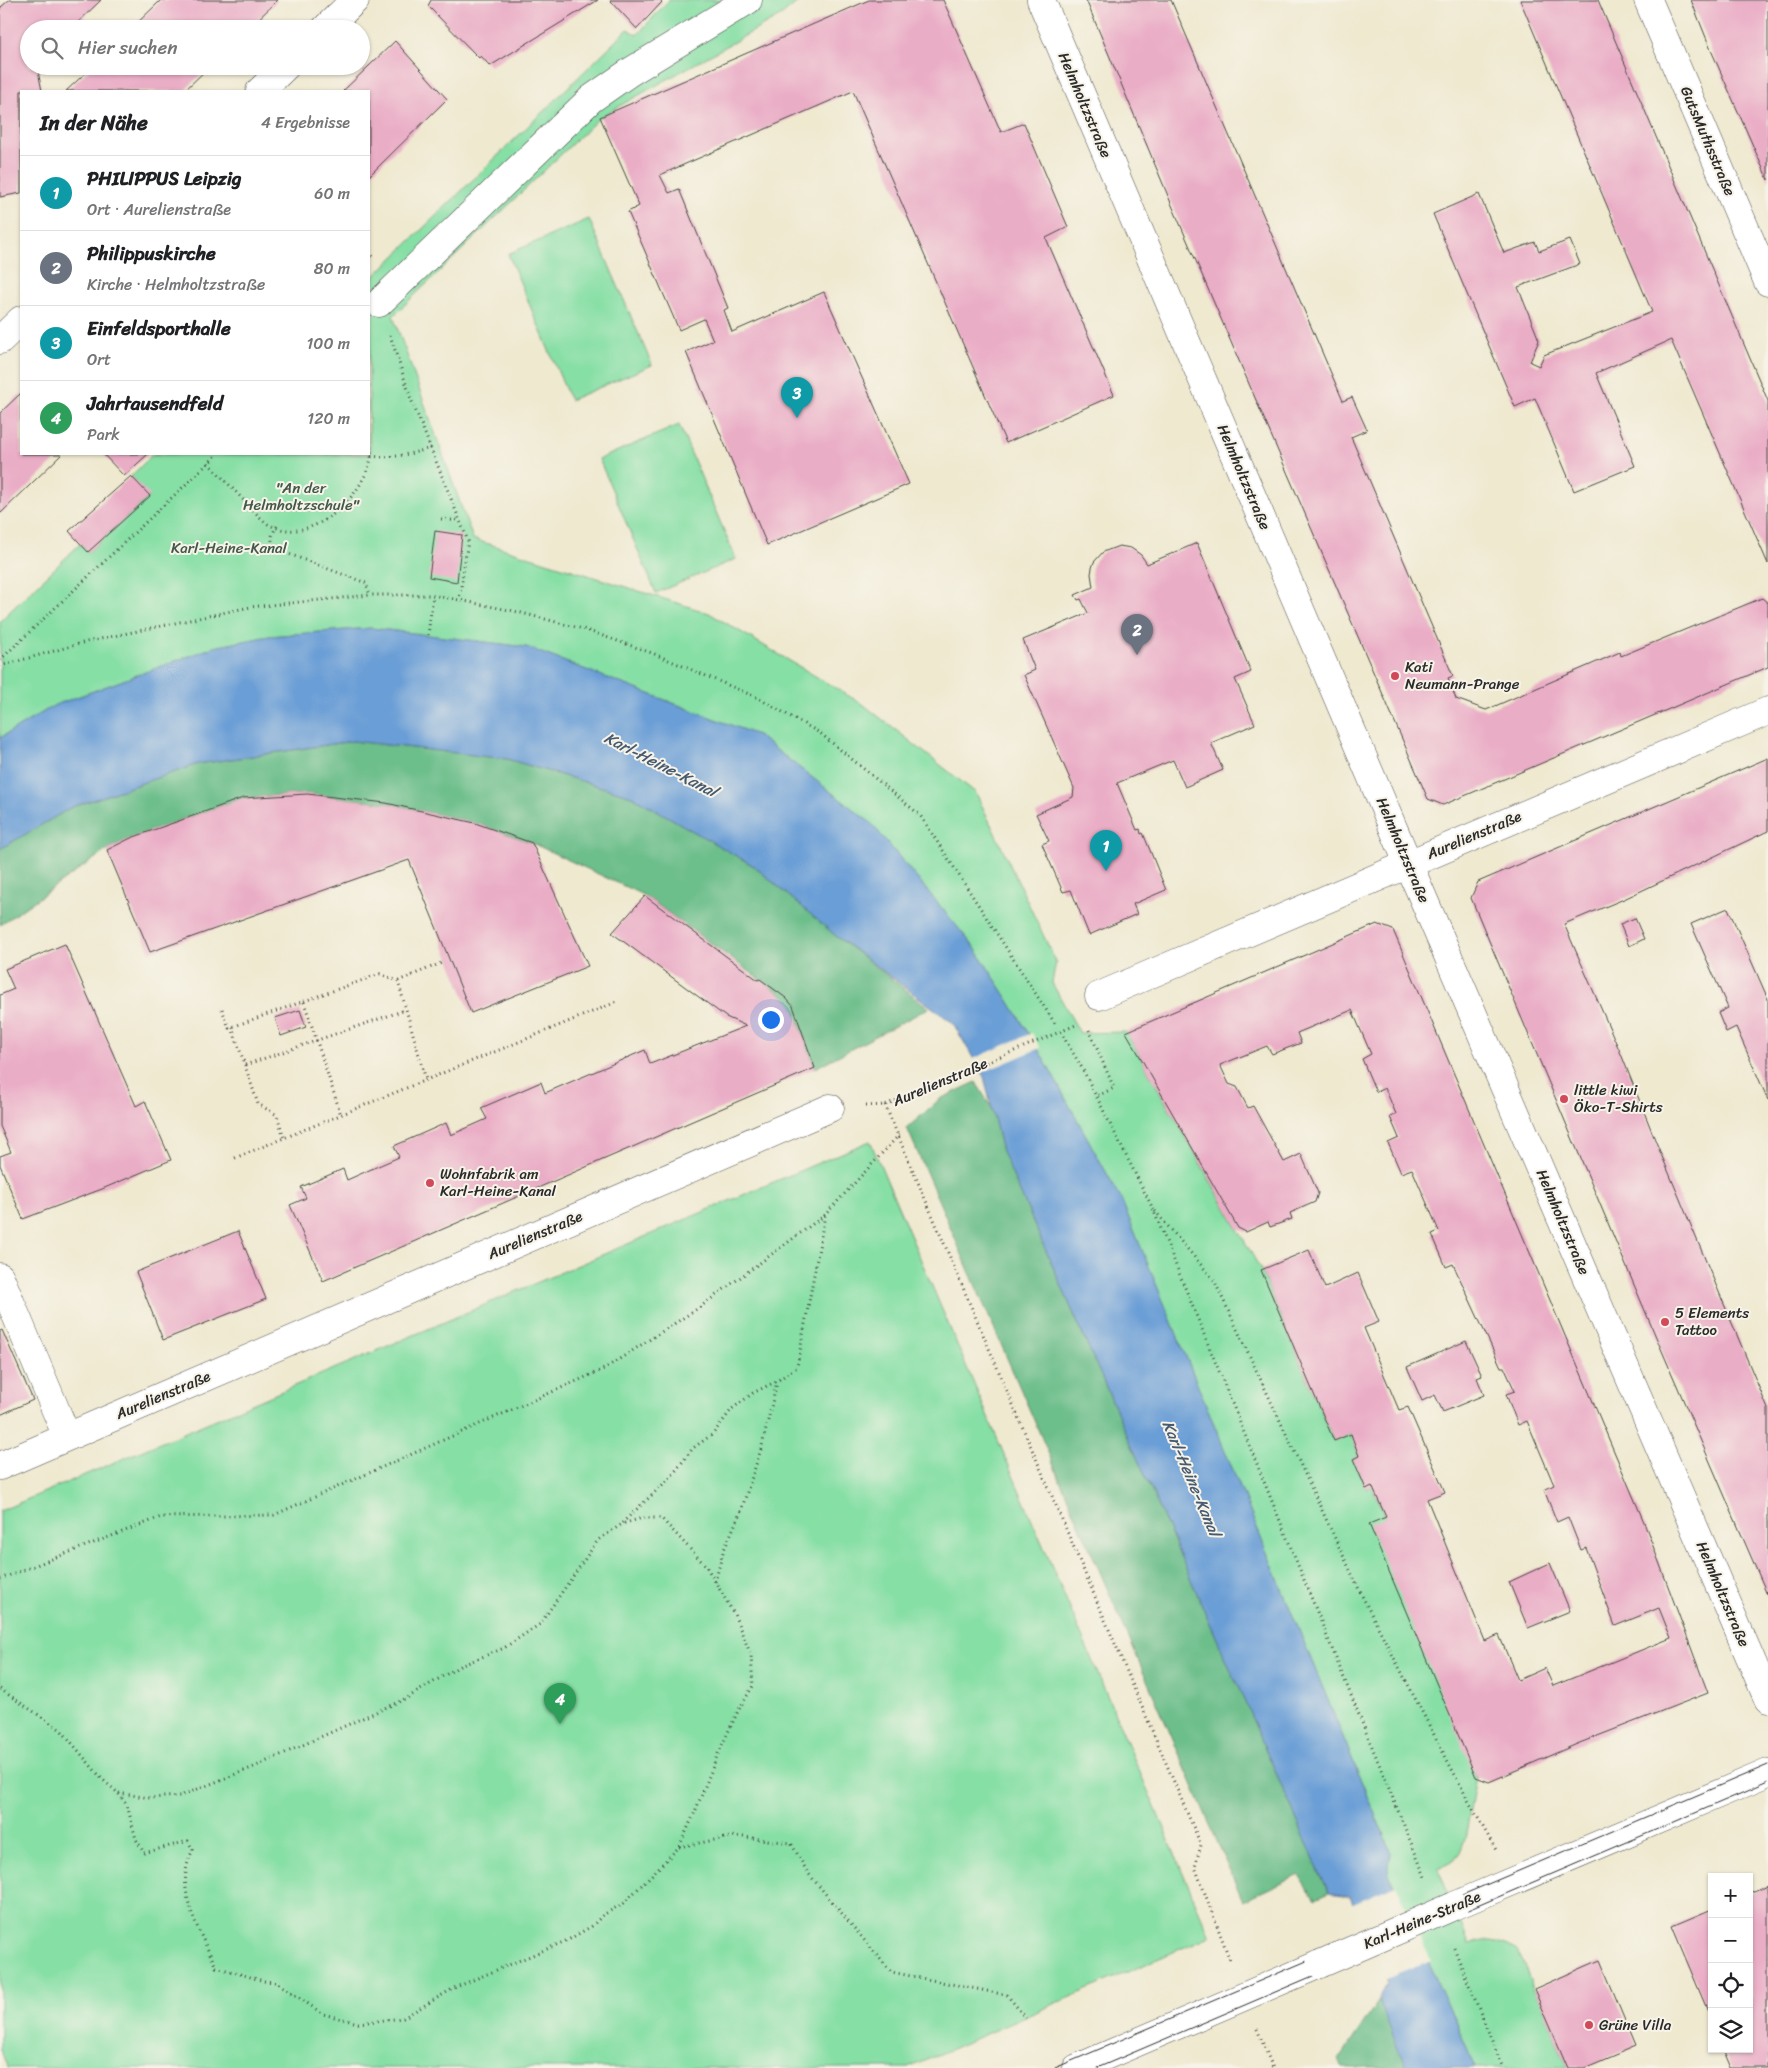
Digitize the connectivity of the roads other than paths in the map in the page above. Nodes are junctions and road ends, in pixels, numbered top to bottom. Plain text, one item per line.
1 (355, 0) edge
2 (748, 0) edge
3 (1041, 0) edge
4 (1648, 0) edge
5 (334, 20) edge
6 (277, 75) edge
7 (261, 90) edge
8 (1768, 282) edge
9 (379, 303) road end
10 (20, 321) edge
11 (0, 340) edge
12 (1768, 711) edge
13 (1408, 863) junction
14 (1099, 996) dead end
15 (830, 1108) road end
16 (0, 1276) edge
17 (67, 1437) junction
18 (0, 1466) edge
19 (1768, 1698) edge
20 (1768, 1773) edge
21 (1076, 2068) edge

1 - 5 street
2 - 9 street
3 - 13 street, Helmholtzstraße
4 - 8 street, GutsMuthsstraße
6 - 7 street
10 - 11 street
12 - 13 street, Aurelienstraße
13 - 14 street, Aurelienstraße
13 - 19 street, Helmholtzstraße
15 - 17 street, Aurelienstraße
16 - 17 street
17 - 18 street, Aurelienstraße
20 - 21 street, Karl-Heine-Straße, bridge

